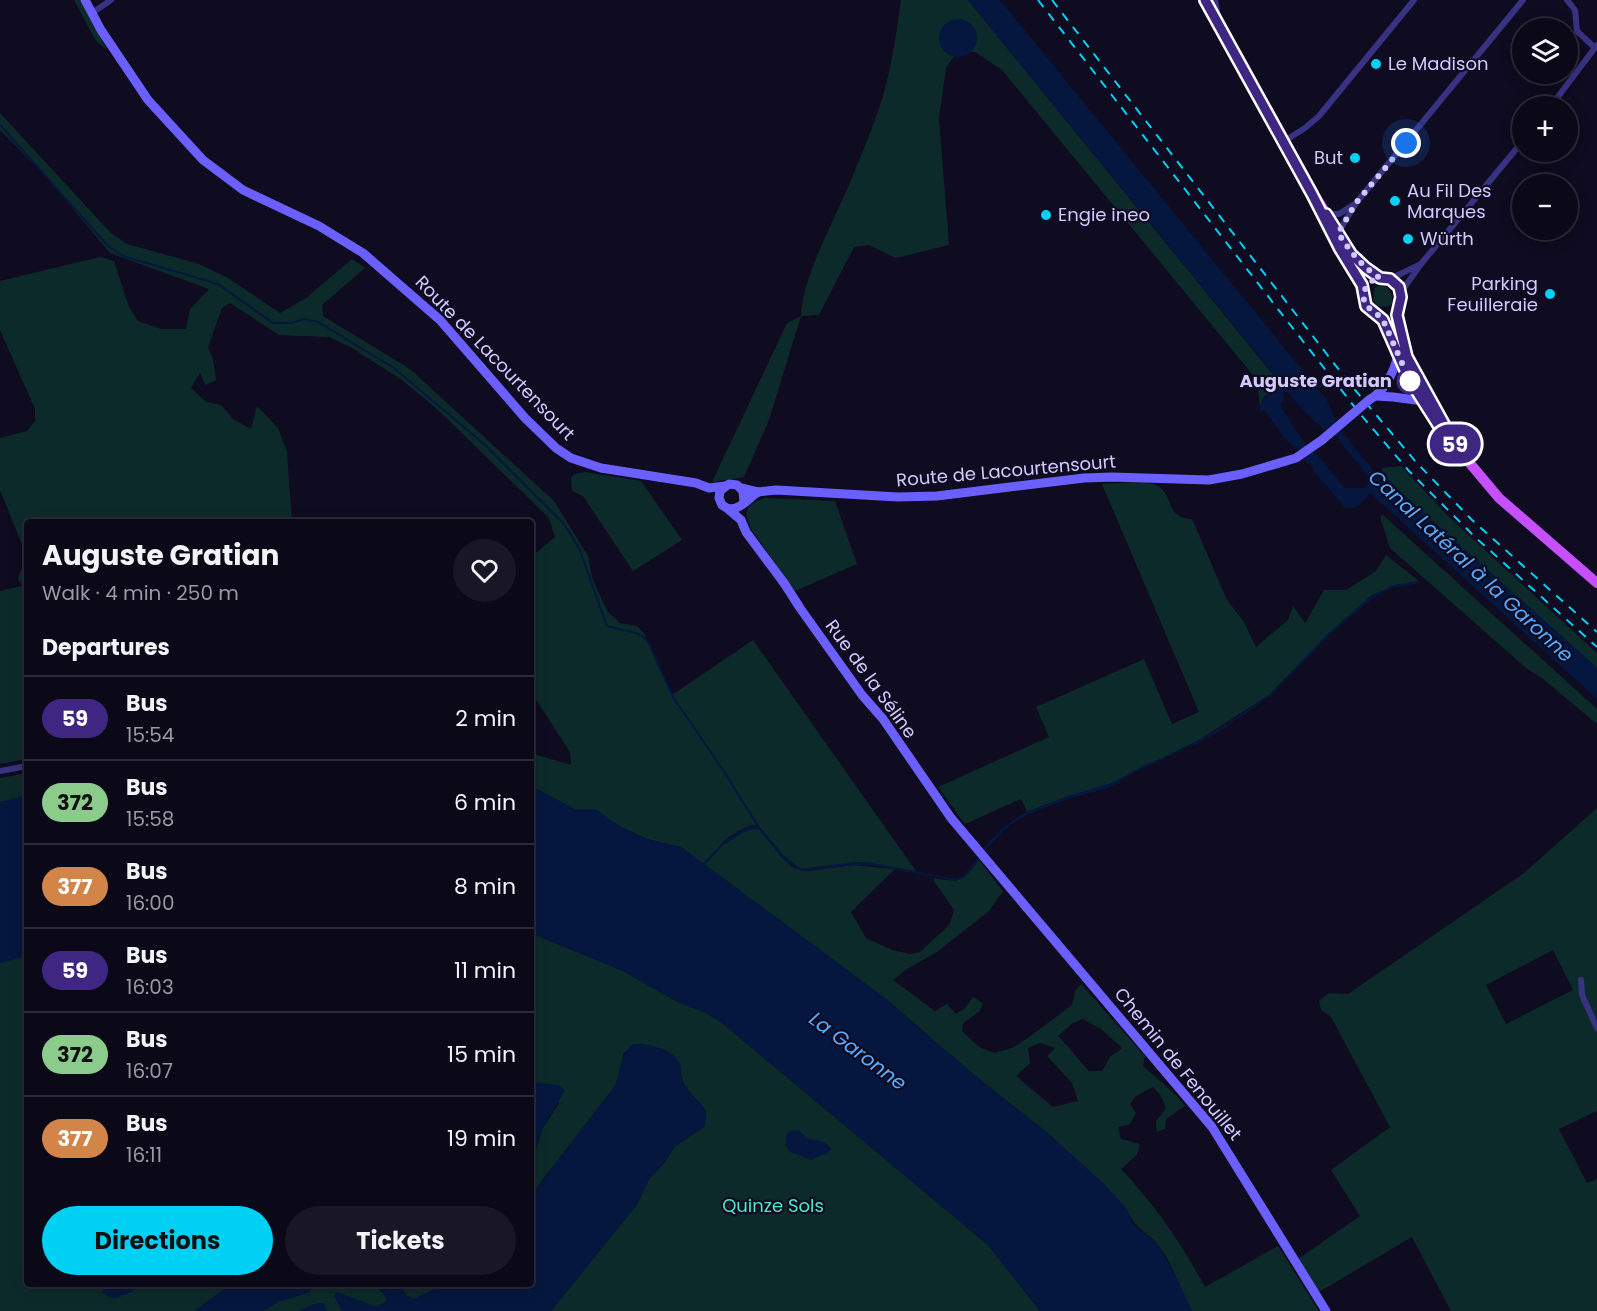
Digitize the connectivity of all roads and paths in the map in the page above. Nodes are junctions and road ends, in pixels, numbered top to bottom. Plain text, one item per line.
1 (85, 0) edge
2 (111, 0) edge
3 (1205, 0) edge
4 (1215, 0) edge
5 (1414, 0) edge
6 (1523, 0) edge
7 (1567, 0) edge
8 (92, 13) junction
9 (1218, 24) junction
10 (1596, 46) edge
11 (1559, 96) edge
12 (1283, 142) junction
13 (1512, 154) edge
14 (1312, 194) junction
15 (1356, 203) junction
16 (1326, 214) junction
17 (1338, 233) junction
18 (1421, 264) junction
19 (1385, 278) junction
20 (1364, 292) junction
21 (1401, 292) junction
22 (1398, 307) junction
23 (1379, 315) junction
24 (1398, 354) junction
25 (1373, 398) junction
26 (1423, 401) junction
27 (1456, 446) junction
28 (725, 486) junction
29 (709, 488) junction
30 (741, 488) junction
31 (758, 492) junction
32 (720, 501) junction
33 (743, 503) junction
34 (728, 509) junction
35 (741, 520) junction
36 (1597, 583) edge
37 (24, 767) edge
38 (0, 771) edge
39 (980, 855) joint
40 (1581, 980) dead end
41 (1597, 1028) edge
42 (1326, 1311) edge

1 - 8 main road, Route de Lacourtensourt
2 - 8 street
3 - 9 main road
4 - 9 street
5 - 12 street
6 - 15 street
7 - 10 street
8 - 29 main road, Route de Lacourtensourt
9 - 12 main road
10 - 11 street
12 - 14 main road
13 - 18 street
14 - 16 main road
14 - 20 main road
15 - 16 street
15 - 17 street
16 - 17 main road
17 - 19 main road
18 - 19 street
18 - 21 street
19 - 20 main road
19 - 21 main road
20 - 23 main road
21 - 22 main road
22 - 23 main road
22 - 27 main road
23 - 24 main road
24 - 25 main road, Route de Lacourtensourt
24 - 26 main road
25 - 26 main road
25 - 31 main road, Route de Lacourtensourt, bridge
26 - 27 main road
27 - 36 main road
28 - 29 main road, Route de Lacourtensourt
28 - 30 main road, Route de Lacourtensourt
28 - 32 main road
29 - 32 main road
30 - 31 main road, Route de Lacourtensourt
30 - 33 main road
31 - 33 main road
32 - 34 main road
33 - 34 main road
33 - 35 main road
34 - 35 main road, Rue de la Séline
35 - 39 main road, Rue de la Séline
37 - 38 street
39 - 42 main road, Chemin de Fenouillet
40 - 41 street

